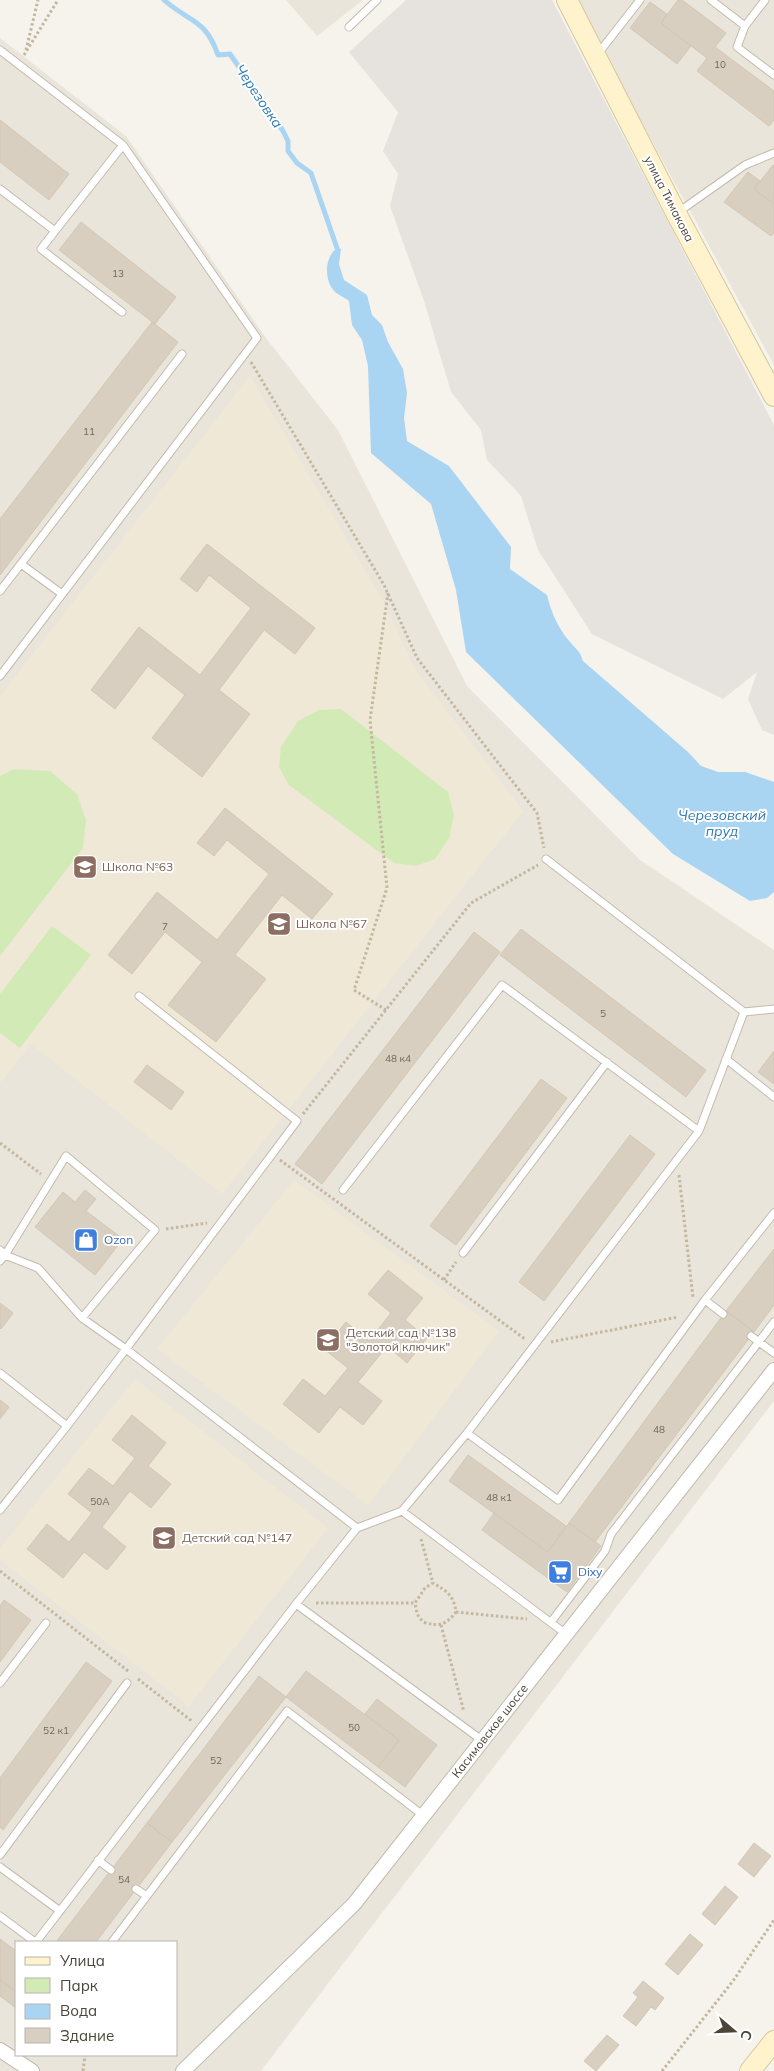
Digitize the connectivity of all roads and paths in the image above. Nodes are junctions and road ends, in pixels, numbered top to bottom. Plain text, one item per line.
1 (38, 0) edge
2 (58, 0) edge
3 (377, 0) edge
4 (567, 0) edge
5 (640, 0) edge
6 (711, 0) edge
7 (765, 0) edge
8 (745, 26) junction
9 (349, 27) dead end
10 (0, 50) edge
11 (26, 52) junction
12 (597, 56) junction
13 (17, 64) junction
14 (774, 75) edge
15 (123, 145) junction
16 (774, 153) edge
17 (0, 189) edge
18 (676, 214) junction
19 (55, 231) junction
20 (122, 312) dead end
21 (246, 353) junction
22 (182, 354) dead end
23 (774, 396) edge
24 (20, 564) junction
25 (0, 591) edge
26 (388, 593) junction
27 (62, 594) junction
28 (0, 676) edge
29 (546, 859) junction
30 (139, 996) dead end
31 (774, 1009) edge
32 (386, 1010) junction
33 (744, 1012) junction
34 (726, 1060) junction
35 (606, 1062) junction
36 (774, 1097) edge
37 (297, 1121) junction
38 (699, 1131) junction
39 (0, 1142) edge
40 (272, 1154) junction
41 (677, 1159) junction
42 (50, 1181) junction
43 (343, 1190) dead end
44 (774, 1213) edge
45 (222, 1221) junction
46 (155, 1230) junction
47 (3, 1253) edge
48 (463, 1253) joint
49 (0, 1262) edge
50 (444, 1280) junction
51 (704, 1300) junction
52 (695, 1314) junction
53 (723, 1314) dead end
54 (82, 1318) junction
55 (774, 1322) edge
56 (751, 1336) dead end
57 (759, 1342) junction
58 (533, 1345) junction
59 (126, 1350) junction
60 (774, 1353) edge
61 (774, 1370) edge
62 (0, 1373) edge
63 (67, 1426) junction
64 (467, 1433) junction
65 (0, 1510) edge
66 (402, 1511) junction
67 (416, 1521) junction
68 (357, 1528) junction
69 (0, 1571) edge
70 (434, 1583) junction
71 (415, 1603) junction
72 (296, 1604) junction
73 (456, 1612) junction
74 (551, 1622) junction
75 (46, 1623) dead end
76 (441, 1625) junction
77 (566, 1634) junction
78 (0, 1683) edge
79 (127, 1683) dead end
80 (199, 1727) junction
81 (469, 1730) junction
82 (483, 1741) junction
83 (424, 1816) junction
84 (0, 1855) edge
85 (98, 1860) junction
86 (0, 1867) edge
87 (111, 1870) dead end
88 (136, 1889) dead end
89 (146, 1896) junction
90 (60, 1911) junction
91 (0, 1916) edge
92 (774, 1920) edge
93 (35, 1941) edge
94 (37, 1941) edge
95 (113, 1941) edge
96 (774, 2041) edge
97 (0, 2050) edge
98 (85, 2056) edge
99 (32, 2071) edge
100 (83, 2071) edge
101 (183, 2071) edge
102 (662, 2071) edge
103 (750, 2071) edge

1 - 11 path
2 - 11 path
3 - 9 lane
4 - 12 street, улица Тимакова
5 - 12 lane
6 - 8 lane
7 - 8 lane
8 - 14 lane
10 - 13 lane
11 - 13 path
12 - 18 street, улица Тимакова
13 - 15 lane
15 - 19 lane
15 - 21 lane
16 - 18 lane
17 - 19 lane
18 - 23 street, улица Тимакова
19 - 20 lane
21 - 26 path
21 - 27 lane
22 - 24 lane
24 - 25 lane
24 - 27 lane
26 - 29 path
26 - 32 path
27 - 28 lane
29 - 32 path
29 - 33 lane
30 - 37 lane
31 - 33 lane
32 - 37 path
33 - 34 lane
34 - 36 lane
34 - 38 lane
35 - 38 lane
35 - 43 lane
35 - 48 lane
37 - 40 lane
38 - 41 lane
39 - 42 path
40 - 45 lane
40 - 50 path
41 - 52 path
41 - 58 lane
42 - 46 lane
42 - 47 lane
44 - 51 lane
45 - 46 path
45 - 59 lane
46 - 54 lane
47 - 49 lane
47 - 54 lane
48 - 50 path
50 - 58 path
51 - 52 lane
51 - 53 lane
52 - 58 path
52 - 64 lane
54 - 59 lane
55 - 57 lane
56 - 57 lane
57 - 60 lane
57 - 74 lane
58 - 64 lane
59 - 63 lane
59 - 68 lane
61 - 77 street, Касимовское шоссе
62 - 63 lane
63 - 65 lane
64 - 66 lane
66 - 67 lane
66 - 68 lane
67 - 70 path
67 - 74 lane
68 - 72 lane
69 - 80 path
70 - 71 path
70 - 73 path
71 - 72 path
71 - 76 path
72 - 80 lane
72 - 81 lane
73 - 74 path
73 - 76 path
74 - 77 lane
75 - 78 lane
76 - 81 path
77 - 82 street, Касимовское шоссе
79 - 84 lane
80 - 85 lane
81 - 82 lane
82 - 83 street, Касимовское шоссе
83 - 89 lane
83 - 101 street, Касимовское шоссе
85 - 87 lane
85 - 90 lane
86 - 90 lane
88 - 89 lane
89 - 95 lane
90 - 94 lane
91 - 93 lane
92 - 102 path
96 - 103 street
97 - 99 street
98 - 100 path

